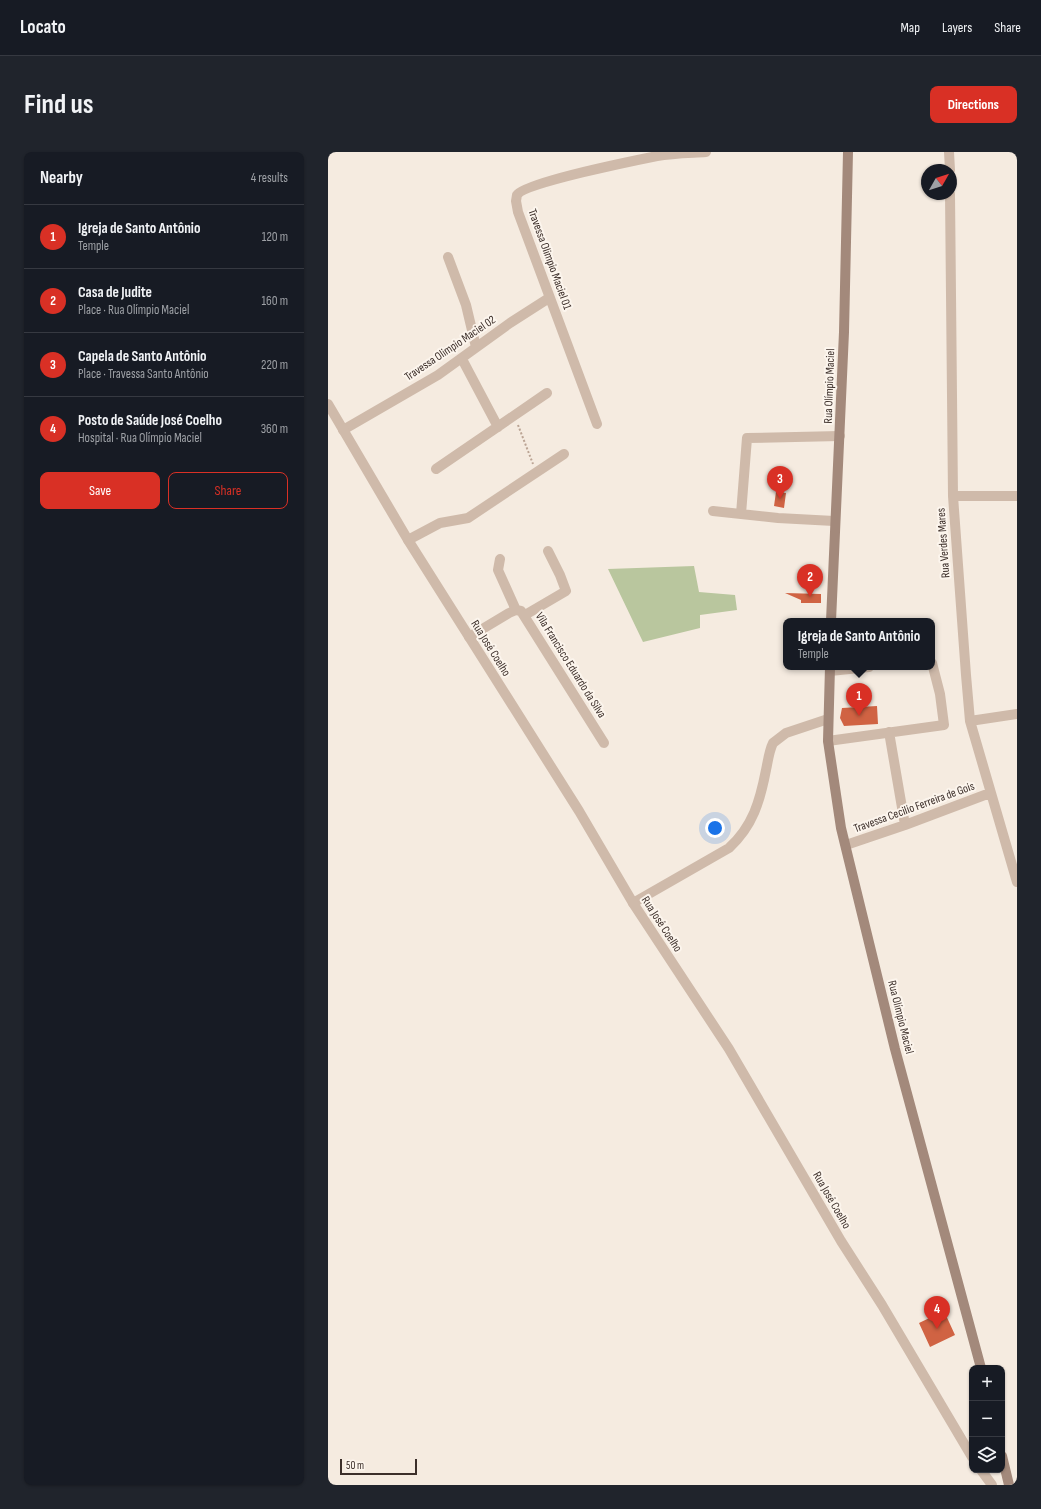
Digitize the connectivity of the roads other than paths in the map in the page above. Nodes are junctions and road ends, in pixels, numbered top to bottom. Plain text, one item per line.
1 (706, 152) edge
2 (848, 152) edge
3 (949, 152) edge
4 (656, 154) edge
5 (950, 164) edge
6 (950, 200) edge
7 (448, 257) dead end
8 (549, 298) junction
9 (476, 347) junction
10 (462, 359) junction
11 (547, 393) dead end
12 (328, 404) edge
13 (597, 424) dead end
14 (498, 427) junction
15 (343, 430) junction
16 (840, 436) junction
17 (564, 454) dead end
18 (436, 469) dead end
19 (953, 496) junction
20 (1017, 496) edge
21 (714, 511) dead end
22 (741, 514) junction
23 (834, 521) junction
24 (408, 540) junction
25 (548, 551) dead end
26 (500, 559) dead end
27 (520, 612) junction
28 (831, 618) edge
29 (469, 637) junction
30 (830, 670) edge
31 (934, 670) edge
32 (1017, 714) edge
33 (828, 719) junction
34 (970, 721) junction
35 (889, 732) junction
36 (828, 741) junction
37 (604, 743) dead end
38 (990, 793) junction
39 (905, 825) junction
40 (846, 845) junction
41 (1017, 882) edge
42 (633, 903) junction
43 (980, 1365) edge
44 (969, 1453) edge
45 (1005, 1468) edge
46 (983, 1473) edge
47 (992, 1485) edge
48 (1009, 1485) edge

1 - 4 street, Travessa Olimpio Maciel 01
2 - 16 main road, Rua Olímpio Maciel
3 - 5 street
4 - 8 street, Travessa Olimpio Maciel 01
6 - 19 street, Rua Verdes Mares
7 - 9 street
8 - 9 street, Travessa Olimpio Maciel 02
8 - 13 street, Travessa Olimpio Maciel 01
9 - 10 street, Travessa Olimpio Maciel 02
10 - 14 street
10 - 15 street, Travessa Olimpio Maciel 02
11 - 14 street
12 - 15 street, Rua José Coelho
14 - 18 street
15 - 24 street, Rua José Coelho
16 - 22 street
16 - 23 main road, Rua Olímpio Maciel
17 - 24 street
19 - 20 street
19 - 34 street, Rua Verdes Mares
21 - 22 street
22 - 23 street
23 - 28 main road, Rua Olímpio Maciel
24 - 29 street, Rua José Coelho
25 - 27 street
26 - 27 street, Vila Francisco Eduardo da Silva
27 - 29 street
27 - 37 street, Vila Francisco Eduardo da Silva
29 - 42 street, Rua José Coelho
30 - 33 main road, Rua Olímpio Maciel
31 - 35 street
32 - 34 street
33 - 36 main road, Rua Olímpio Maciel
33 - 42 street
34 - 38 street, Rua Verdes Mares
35 - 36 street
35 - 39 street
36 - 40 main road, Rua Olímpio Maciel
38 - 39 street, Travessa Cecilio Ferreira de Gois
38 - 41 street, Rua Verdes Mares
39 - 40 street, Travessa Cecilio Ferreira de Gois
40 - 43 main road, Rua Olímpio Maciel
42 - 44 street, Rua José Coelho
45 - 48 main road
46 - 47 street

